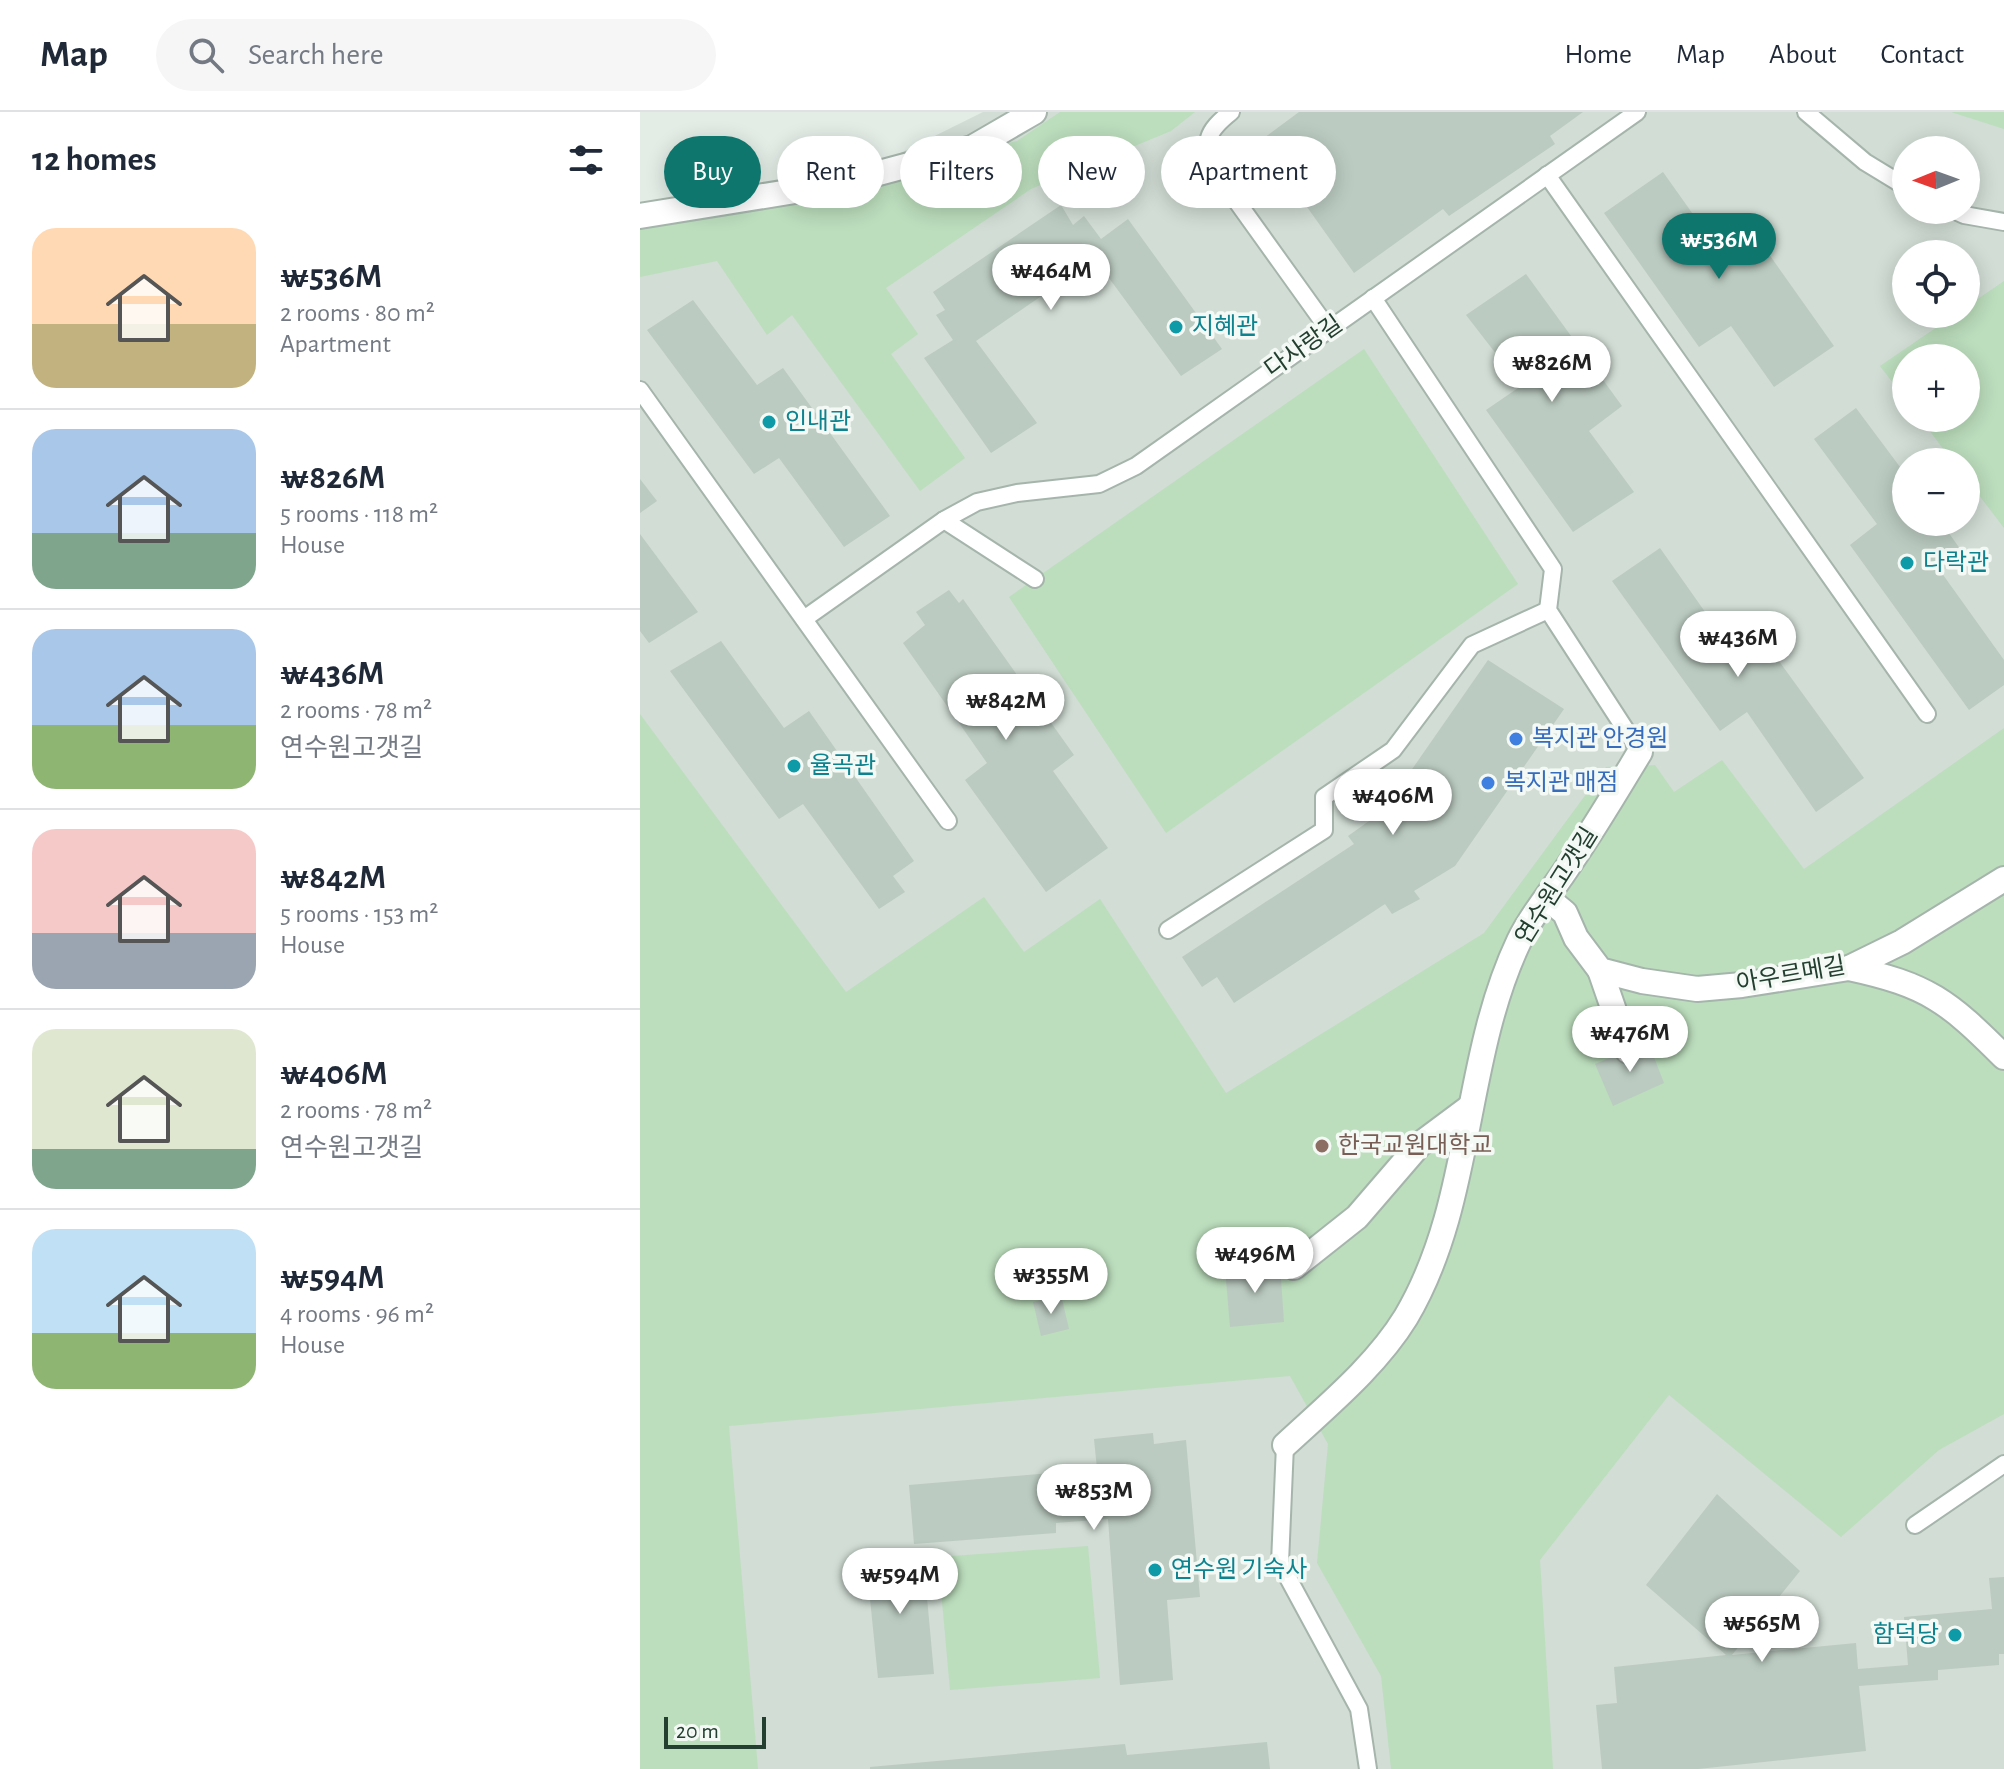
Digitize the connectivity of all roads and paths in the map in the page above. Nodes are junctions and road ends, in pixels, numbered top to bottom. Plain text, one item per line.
1 (1034, 112) edge
2 (1231, 112) edge
3 (1637, 112) edge
4 (1807, 112) edge
5 (1547, 175) junction
6 (1892, 178) edge
7 (640, 216) edge
8 (1980, 218) edge
9 (2004, 222) edge
10 (1373, 298) junction
11 (1329, 330) junction
12 (640, 390) edge
13 (944, 520) junction
14 (1035, 579) dead end
15 (1548, 610) junction
16 (804, 619) junction
17 (1927, 714) dead end
18 (1640, 752) joint
19 (948, 821) dead end
20 (2004, 879) edge
21 (1547, 898) junction
22 (1168, 930) dead end
23 (1849, 968) junction
24 (1600, 970) junction
25 (1628, 1051) dead end
26 (2004, 1057) edge
27 (1470, 1107) junction
28 (1294, 1267) dead end
29 (1285, 1445) joint
30 (2004, 1464) edge
31 (1915, 1525) dead end
32 (1368, 1769) edge

1 - 7 street
2 - 11 lane
3 - 5 lane, 다사랑길
4 - 6 lane
5 - 10 lane, 다사랑길
5 - 17 lane
8 - 9 lane
10 - 11 lane, 다사랑길
10 - 15 lane
11 - 13 lane, 다사랑길
12 - 16 lane
13 - 14 lane
13 - 16 lane, 다사랑길
15 - 18 lane
15 - 22 lane
16 - 19 lane
18 - 21 street, 연수원고갯길
20 - 23 street, 아우르메길
21 - 24 street
21 - 27 street, 연수원고갯길
23 - 24 street, 아우르메길
23 - 26 street
24 - 25 street
27 - 28 street
27 - 29 street, 연수원고갯길
29 - 32 lane
30 - 31 lane

